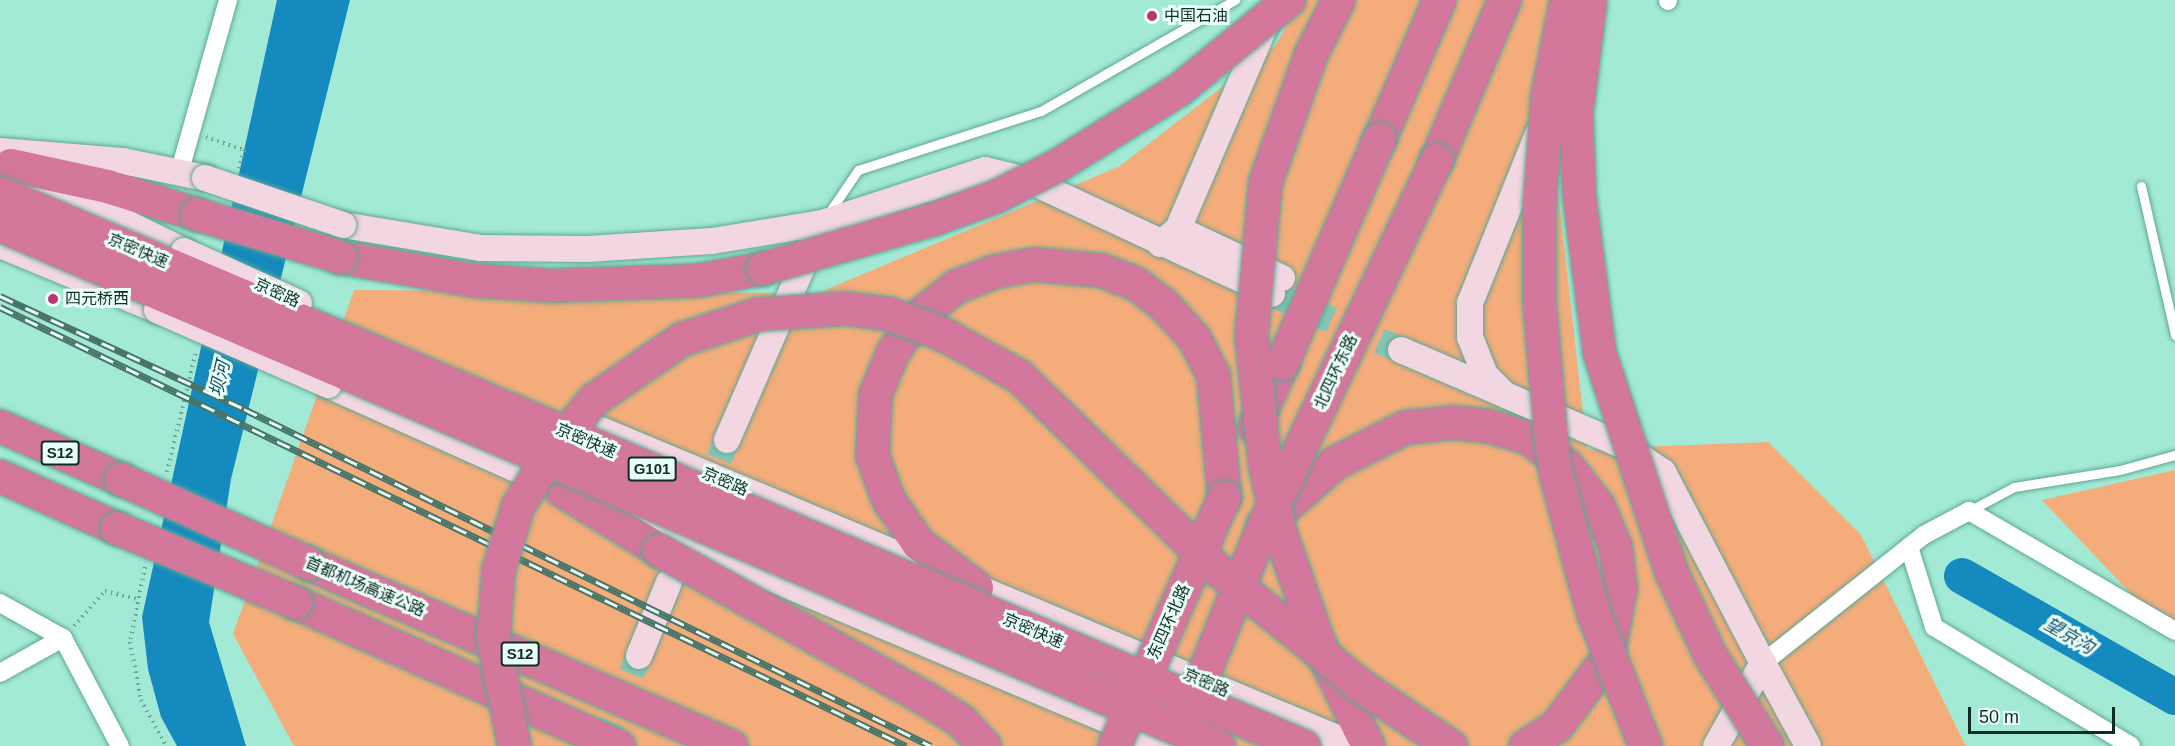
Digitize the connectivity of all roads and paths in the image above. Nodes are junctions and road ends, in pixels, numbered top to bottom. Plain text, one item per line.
1 (228, 0) edge
2 (1235, 0) edge
3 (1276, 0) edge
4 (1288, 0) edge
5 (1338, 0) edge
6 (1439, 0) edge
7 (1504, 0) edge
8 (1566, 0) edge
9 (1591, 0) edge
10 (191, 132) junction
11 (2, 168) edge
12 (180, 170) junction
13 (238, 173) dead end
14 (2141, 186) dead end
15 (822, 223) junction
16 (0, 225) edge
17 (1169, 237) junction
18 (0, 244) edge
19 (1277, 286) tunnel mouth
20 (2175, 335) edge
21 (1470, 337) junction
22 (197, 346) dead end
23 (1506, 397) junction
24 (0, 426) edge
25 (727, 440) tunnel mouth
26 (2175, 455) edge
27 (0, 476) edge
28 (164, 484) dead end
29 (560, 489) junction
30 (1224, 497) junction
31 (1969, 511) junction
32 (1263, 526) junction
33 (1909, 547) junction
34 (148, 553) dead end
35 (669, 582) dead end
36 (976, 587) junction
37 (137, 599) junction
38 (0, 603) edge
39 (2175, 631) edge
40 (63, 638) junction
41 (639, 656) tunnel mouth
42 (1763, 663) junction
43 (0, 673) edge
44 (120, 746) edge
45 (166, 746) edge
46 (514, 746) edge
47 (618, 746) edge
48 (731, 746) edge
49 (984, 746) edge
50 (1114, 746) edge
51 (1169, 746) edge
52 (1174, 746) edge
53 (1218, 746) edge
54 (1304, 746) edge
55 (1356, 746) edge
56 (1368, 746) edge
57 (1450, 746) edge
58 (1525, 746) edge
59 (1646, 746) edge
60 (1716, 746) edge
61 (1767, 746) edge
62 (1808, 746) edge
63 (2131, 746) edge

1 - 10 street
2 - 15 lane
3 - 17 street
4 - 11 highway, bridge
5 - 56 highway, bridge
6 - 30 highway, bridge
7 - 32 highway, 北四环东路, bridge
8 - 59 highway, bridge
9 - 21 street
9 - 61 highway, bridge
10 - 12 street
10 - 13 path
11 - 12 street
11 - 36 street, 京密路 / G101, bridge
11 - 54 highway, 京密快速 / G101, bridge
12 - 15 street, bridge
14 - 20 lane
15 - 17 street
15 - 25 street
16 - 53 highway, 京密快速 / G101, bridge
17 - 19 street
18 - 29 street, bridge
21 - 23 street
21 - 23 street
22 - 28 path
23 - 42 street
24 - 48 highway, 首都机场高速公路 / S12, bridge
26 - 31 lane
27 - 47 highway, bridge
29 - 49 highway, bridge
29 - 51 street
30 - 36 highway
30 - 50 highway, 东四环北路, bridge
31 - 33 street
31 - 39 street
32 - 52 highway, 北四环东路, bridge
32 - 58 highway, bridge
33 - 42 street
33 - 63 street
34 - 37 path
35 - 41 street
36 - 55 street, 京密路 / G101
37 - 40 path
37 - 45 path
38 - 40 street
40 - 43 street
40 - 44 street
42 - 60 street
42 - 62 street
46 - 57 highway, bridge

